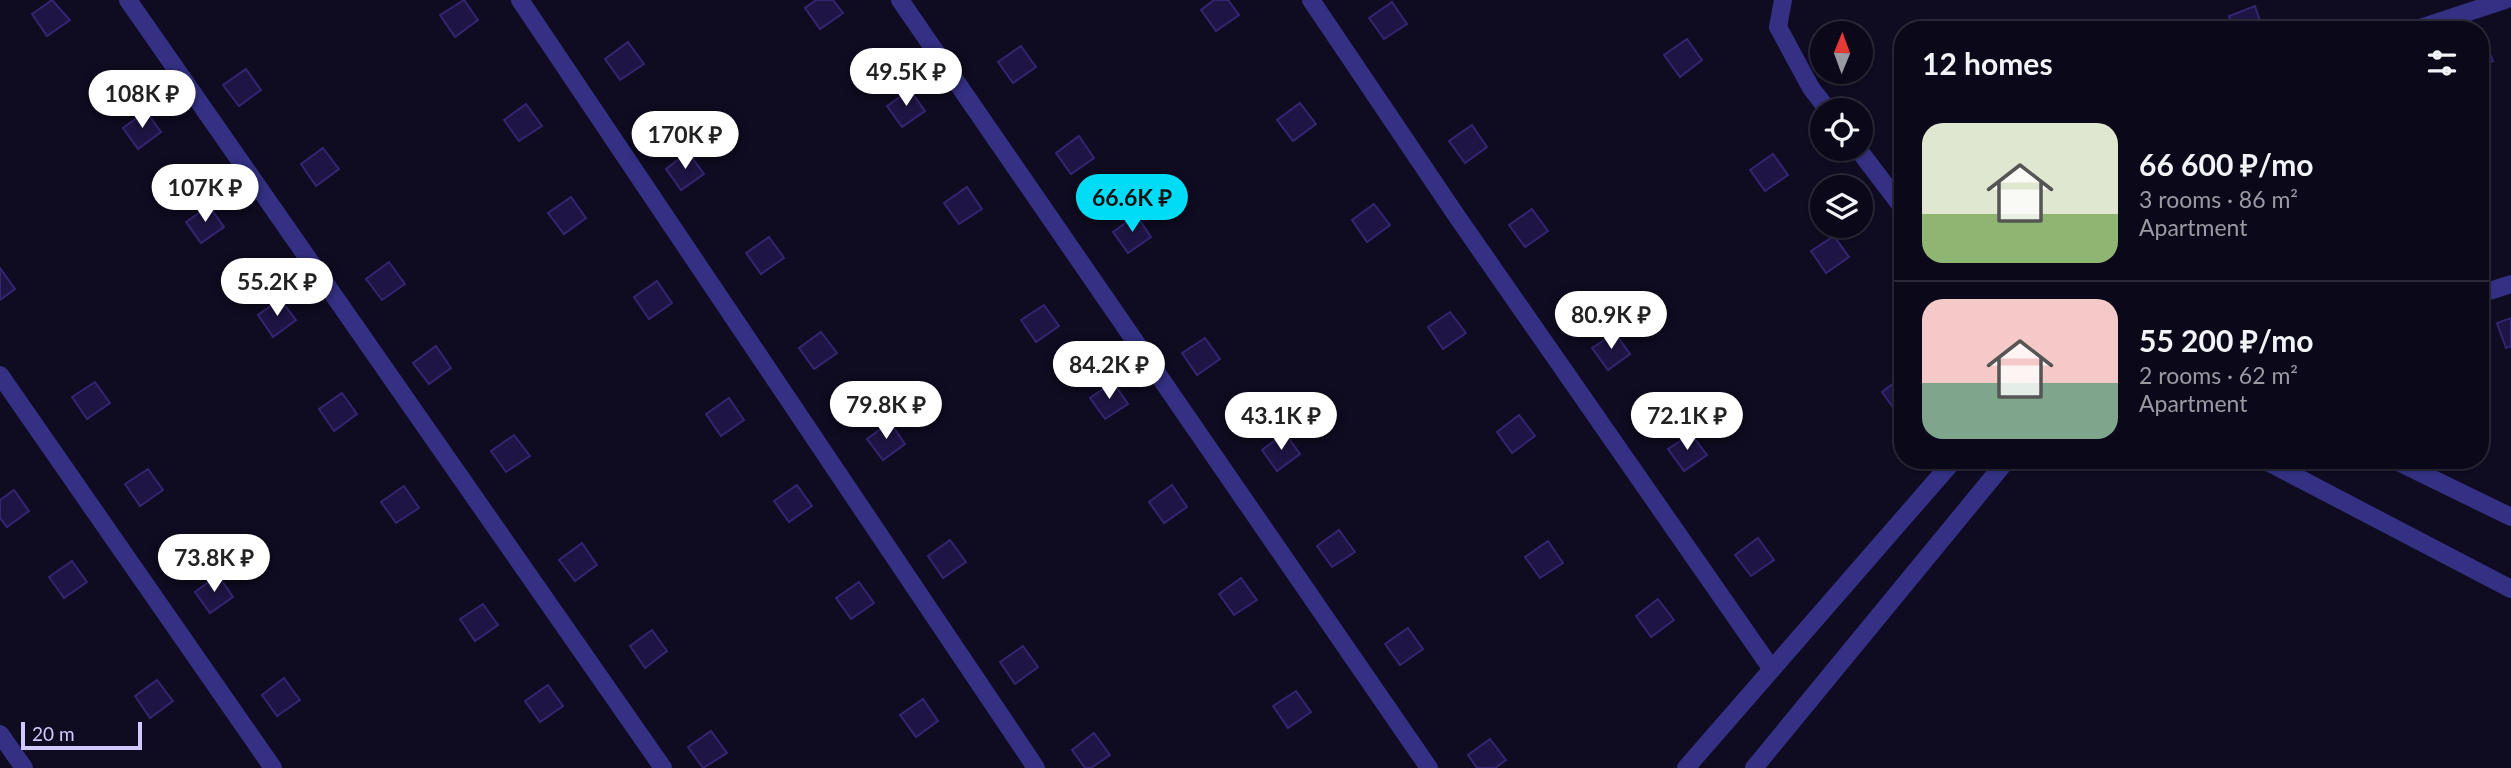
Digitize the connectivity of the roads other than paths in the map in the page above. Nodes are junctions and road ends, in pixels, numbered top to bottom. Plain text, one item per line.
1 (128, 0) edge
2 (520, 0) edge
3 (900, 0) edge
4 (1311, 0) edge
5 (1783, 0) edge
6 (2505, 0) edge
7 (2441, 21) edge
8 (1819, 98) edge
9 (1866, 161) edge
10 (1894, 197) edge
11 (2511, 284) edge
12 (2489, 291) edge
13 (0, 375) edge
14 (1946, 469) edge
15 (2000, 469) edge
16 (2281, 469) edge
17 (2412, 469) edge
18 (2511, 517) edge
19 (2511, 589) edge
20 (1771, 668) junction
21 (0, 734) edge
22 (24, 768) edge
23 (273, 768) edge
24 (663, 768) edge
25 (1036, 768) edge
26 (1429, 768) edge
27 (1686, 768) edge
28 (1754, 768) edge

1 - 24 street
2 - 25 street
3 - 26 street
4 - 20 street
5 - 8 street
6 - 7 street
9 - 10 street
11 - 12 street
13 - 23 street
14 - 20 street
15 - 28 street
16 - 19 street
17 - 18 street
20 - 27 street
21 - 22 street

